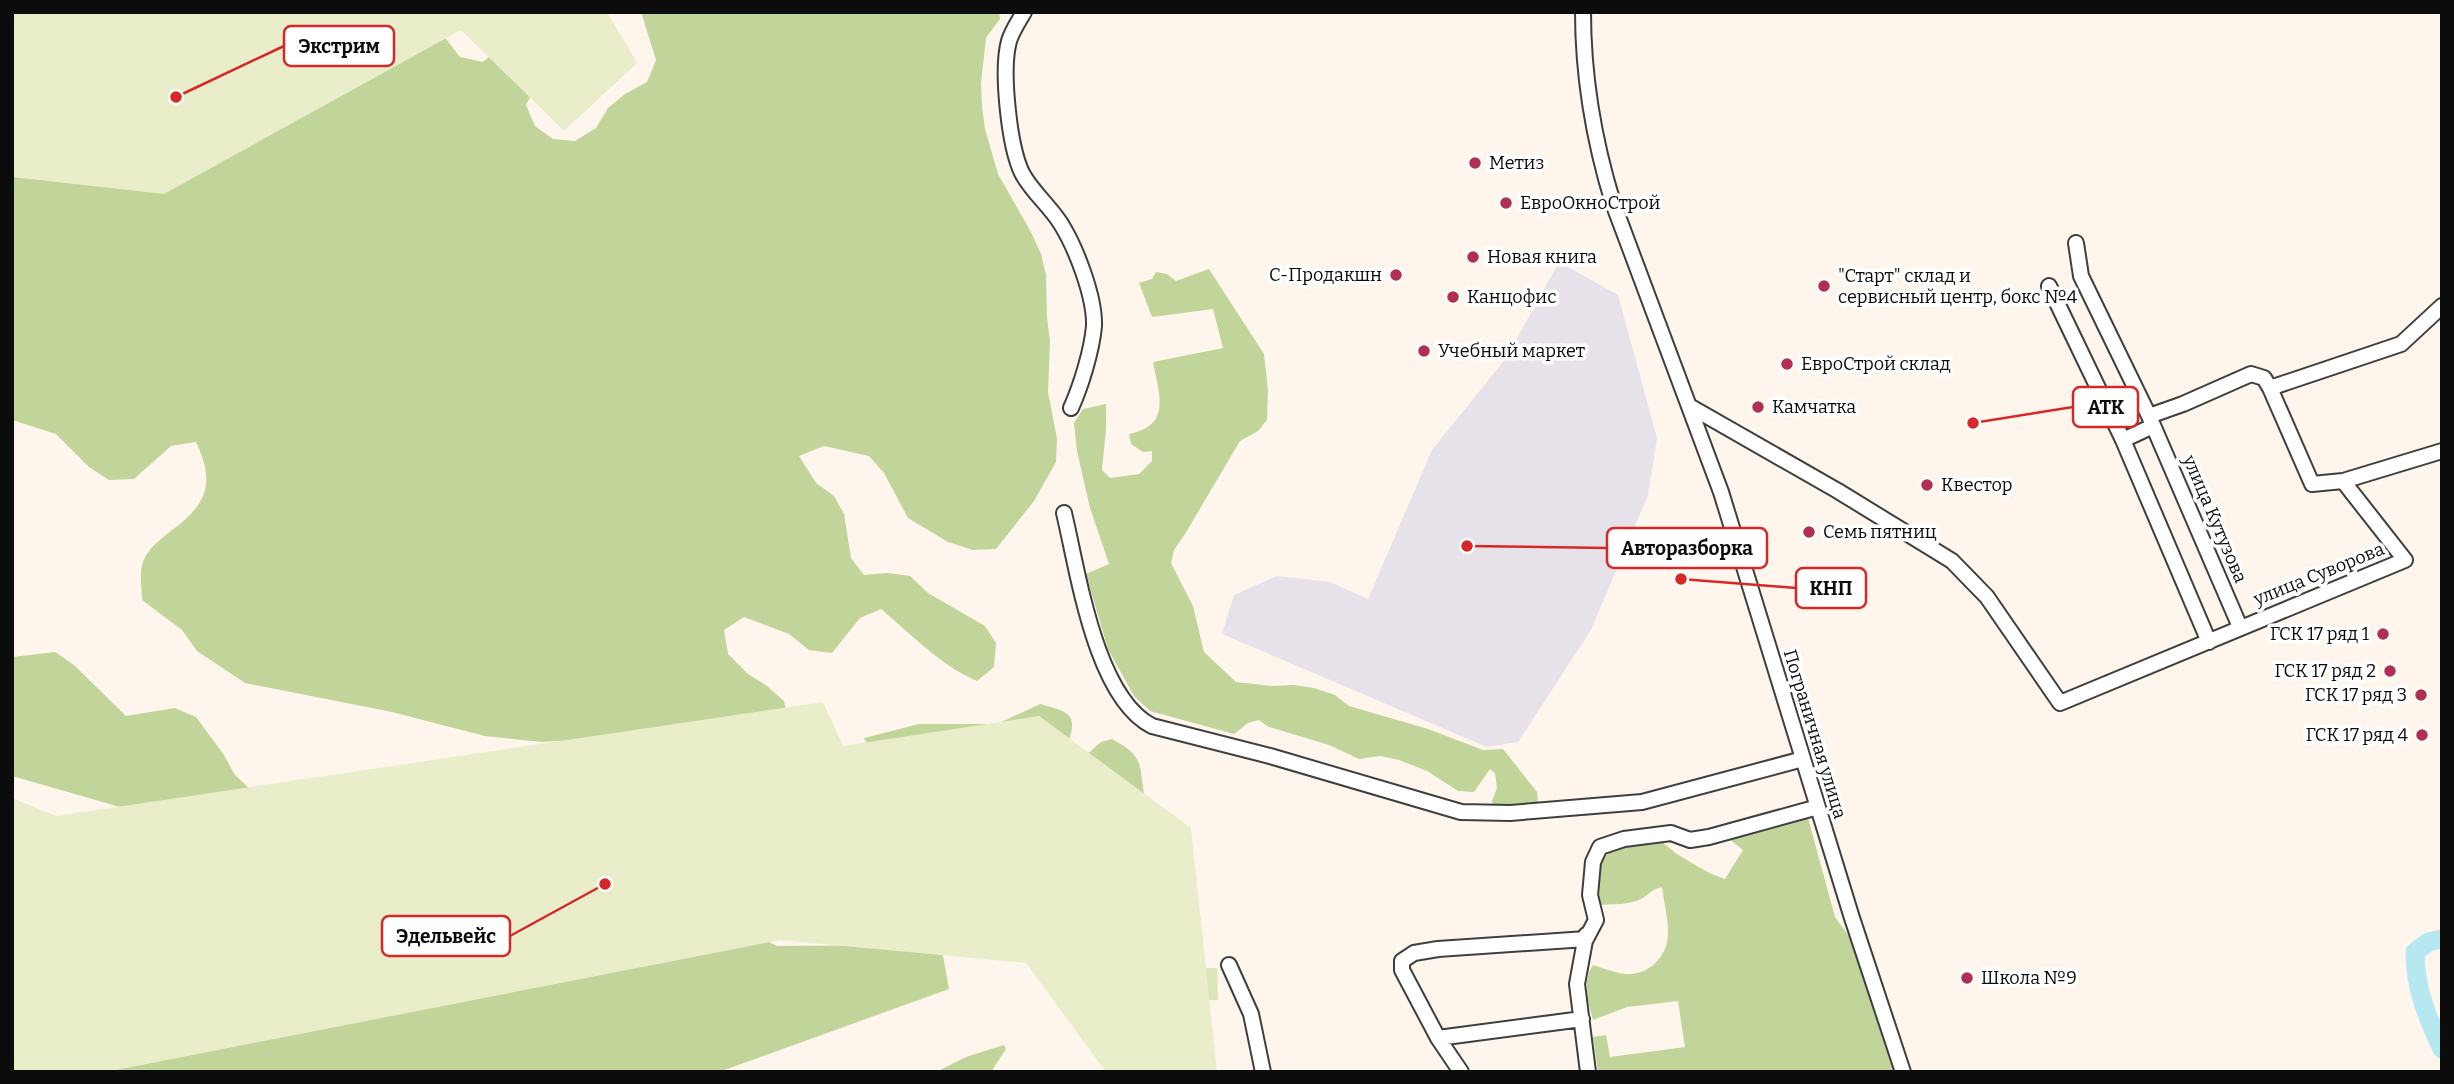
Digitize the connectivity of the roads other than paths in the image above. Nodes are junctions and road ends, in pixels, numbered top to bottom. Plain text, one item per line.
1 (1024, 12) edge
2 (1583, 12) edge
3 (2076, 243) dead end
4 (2049, 286) dead end
5 (2442, 306) edge
6 (2270, 388) junction
7 (1691, 407) junction
8 (1071, 408) dead end
9 (2151, 421) junction
10 (2123, 440) junction
11 (2442, 451) edge
12 (2343, 481) junction
13 (1064, 513) dead end
14 (2241, 627) junction
15 (2209, 642) junction
16 (1803, 759) junction
17 (1818, 807) junction
18 (1586, 937) junction
19 (1228, 965) dead end
20 (1581, 1018) junction
21 (1438, 1038) junction
22 (1263, 1072) edge
23 (1461, 1072) edge
24 (1588, 1072) edge
25 (1903, 1072) edge

1 - 8 street
2 - 7 street, Пограничная улица
3 - 9 street, улица Кутузова
4 - 10 street
5 - 6 street
6 - 9 street
6 - 12 street
7 - 15 street, улица Суворова
7 - 16 street, Пограничная улица
9 - 10 street
9 - 14 street, улица Кутузова
10 - 15 street
11 - 12 street
12 - 14 street, улица Суворова
13 - 16 street
14 - 15 street, улица Суворова
16 - 17 street, Пограничная улица
17 - 18 street
17 - 25 street, Пограничная улица
18 - 20 street
18 - 21 street
19 - 22 street
20 - 21 street
20 - 24 street
21 - 23 street

